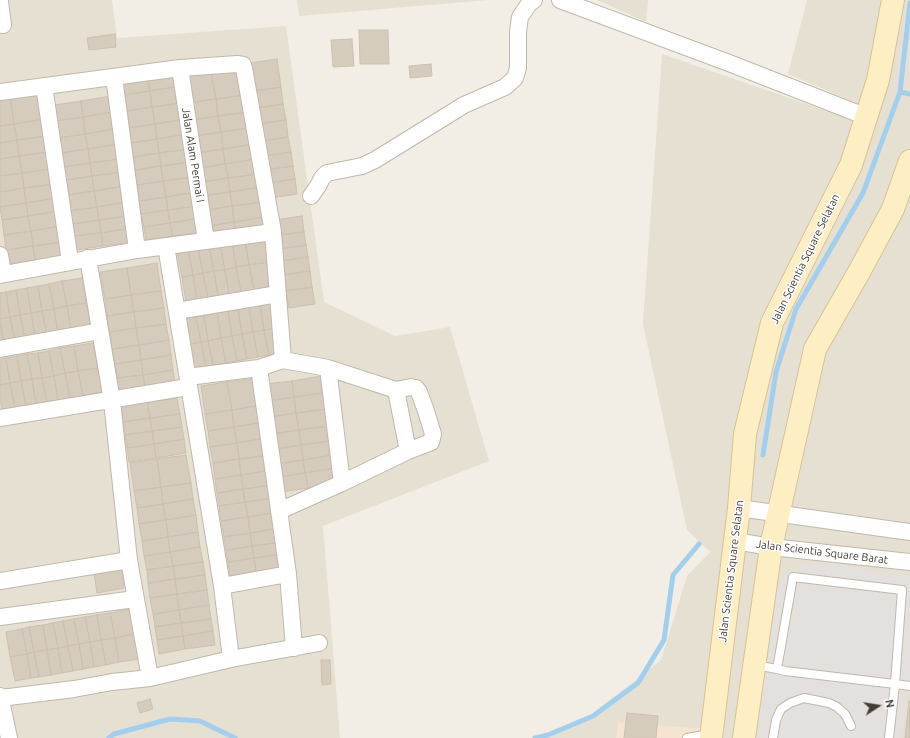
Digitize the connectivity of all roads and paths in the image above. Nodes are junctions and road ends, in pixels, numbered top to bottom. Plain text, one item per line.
1 (534, 0) edge
2 (560, 0) edge
3 (893, 0) edge
4 (0, 2) edge
5 (3, 25) dead end
6 (180, 68) junction
7 (114, 77) junction
8 (44, 86) junction
9 (0, 92) edge
10 (867, 118) junction
11 (910, 161) edge
12 (311, 196) dead end
13 (273, 232) junction
14 (206, 241) junction
15 (166, 246) junction
16 (137, 250) junction
17 (0, 255) edge
18 (88, 258) junction
19 (70, 262) junction
20 (1, 274) edge
21 (278, 294) junction
22 (177, 311) junction
23 (100, 331) junction
24 (0, 349) edge
25 (283, 360) junction
26 (259, 368) junction
27 (328, 368) junction
28 (188, 382) junction
29 (396, 390) junction
30 (112, 401) junction
31 (0, 418) edge
32 (408, 451) junction
33 (342, 483) junction
34 (738, 508) junction
35 (279, 511) junction
36 (778, 514) junction
37 (910, 532) edge
38 (735, 541) junction
39 (771, 547) junction
40 (129, 560) junction
41 (910, 562) edge
42 (288, 574) junction
43 (0, 581) edge
44 (222, 586) junction
45 (135, 599) junction
46 (0, 617) edge
47 (319, 643) dead end
48 (294, 648) junction
49 (232, 659) junction
50 (754, 664) junction
51 (777, 669) junction
52 (150, 678) junction
53 (895, 684) junction
54 (910, 686) edge
55 (0, 697) edge
56 (851, 726) dead end
57 (712, 736) edge
58 (9, 738) edge
59 (687, 738) edge
60 (744, 738) edge
61 (773, 738) edge
62 (889, 738) edge

1 - 12 street
2 - 10 street
3 - 10 street, Jalan Scientia Square Selatan
4 - 5 street
6 - 7 street
6 - 13 street
6 - 14 street, Jalan Alam Permai I
7 - 8 street
7 - 16 street
8 - 9 street
8 - 19 street
10 - 34 street, Jalan Scientia Square Selatan
11 - 36 street
13 - 14 street
13 - 21 street
14 - 15 street
15 - 16 street
15 - 22 street
16 - 18 street
17 - 20 street
18 - 19 street
18 - 23 street
19 - 20 street
21 - 22 street
21 - 25 street
22 - 28 street
23 - 24 street
23 - 30 street
25 - 26 street
25 - 27 street
26 - 28 street
26 - 35 street
27 - 29 street
27 - 33 street
28 - 30 street
28 - 44 street
29 - 32 street
29 - 32 street
30 - 31 street
30 - 40 street
32 - 33 street
33 - 35 street
34 - 36 street
34 - 38 street, Jalan Scientia Square Selatan
35 - 42 street
36 - 37 street
36 - 39 street
38 - 39 street, Jalan Scientia Square Barat
38 - 57 street, Jalan Scientia Square Selatan
39 - 41 street, Jalan Scientia Square Barat
39 - 50 street
40 - 43 street
40 - 45 street
42 - 44 street
42 - 48 street
44 - 49 street
45 - 46 street
45 - 52 street
47 - 48 street
48 - 49 street
49 - 52 street
50 - 51 lane
50 - 60 street
51 - 53 lane
51 - 53 lane
52 - 55 street
53 - 54 lane
53 - 62 lane
55 - 58 street
56 - 61 lane
57 - 59 lane

